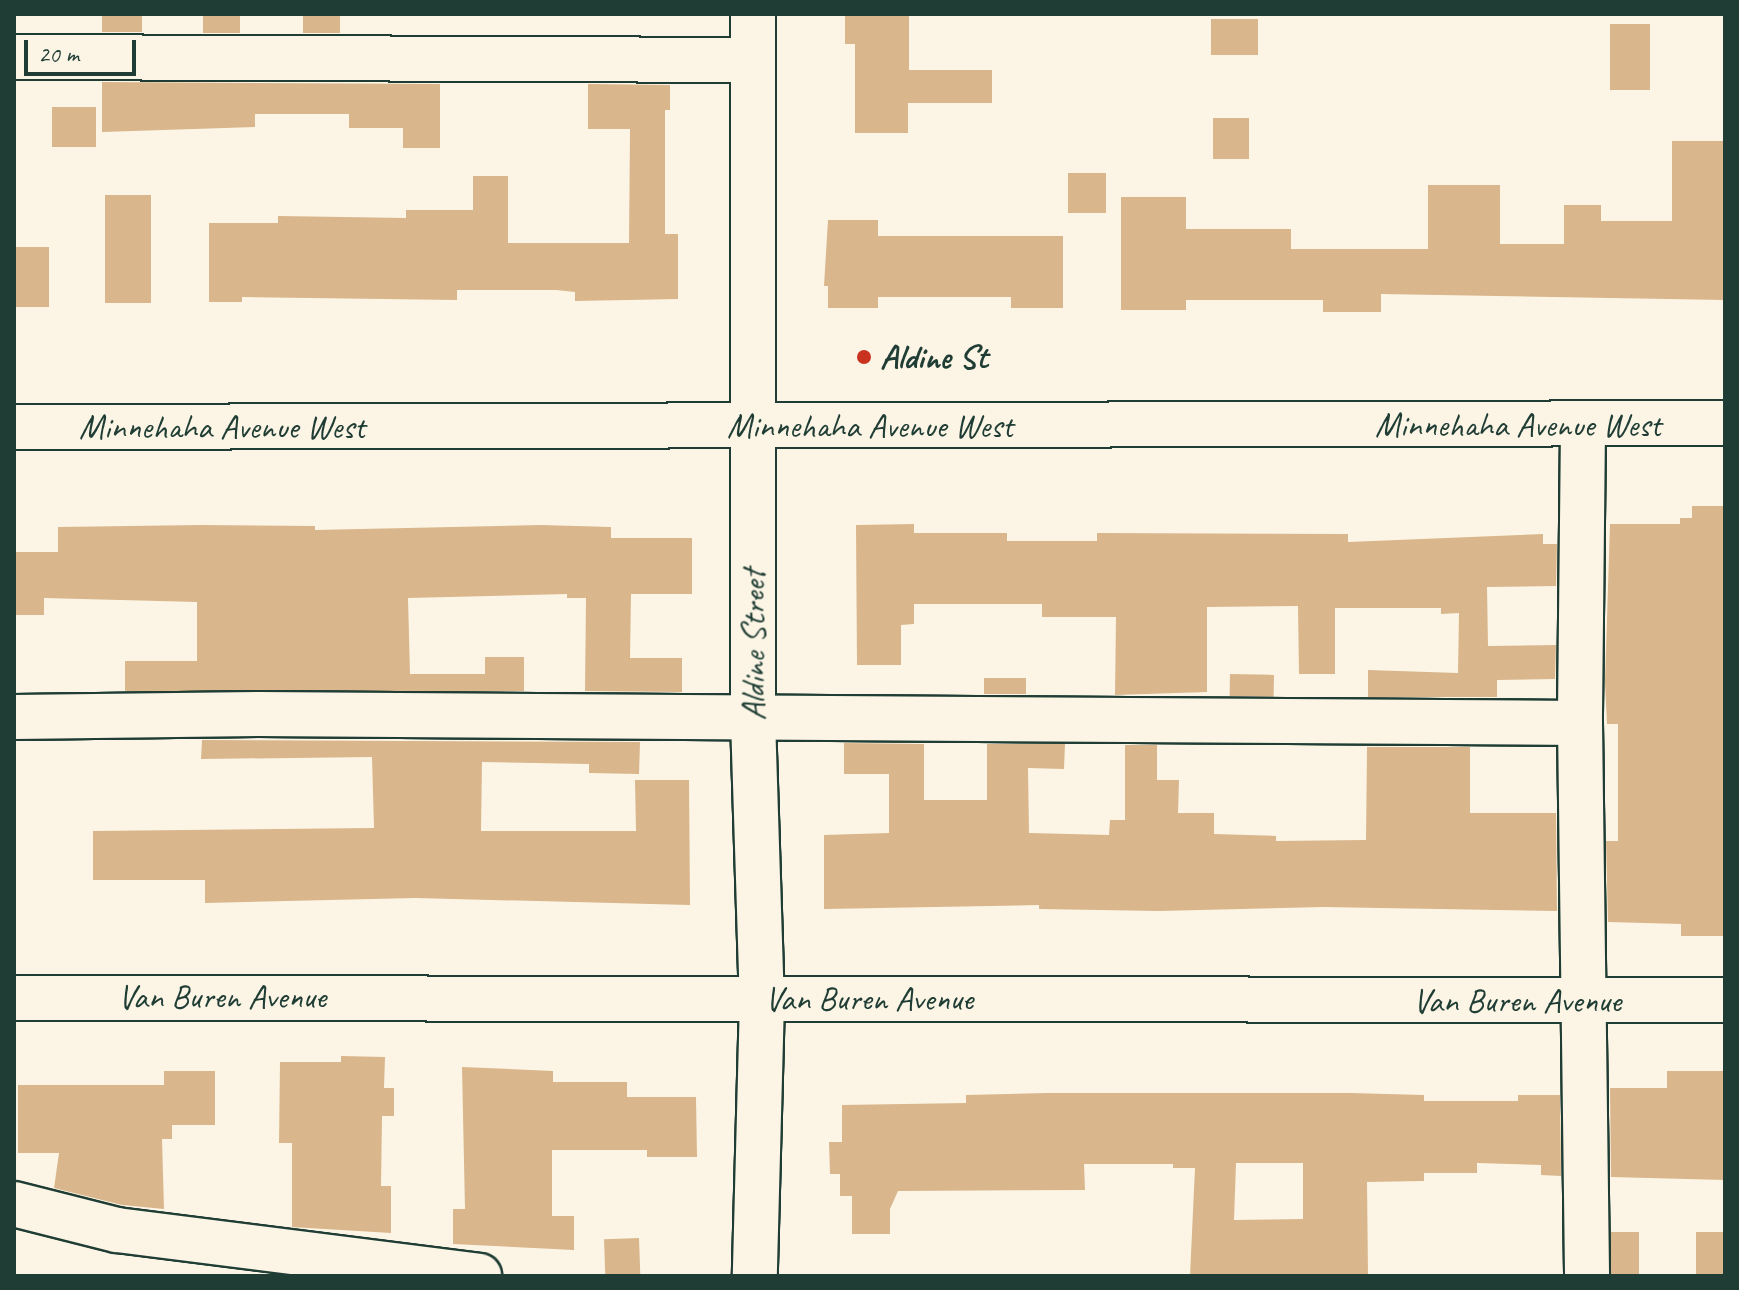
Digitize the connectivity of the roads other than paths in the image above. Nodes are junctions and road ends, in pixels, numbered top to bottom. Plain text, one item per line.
1 (753, 14) edge
2 (14, 57) edge
3 (752, 60) junction
4 (1725, 423) edge
5 (14, 427) edge
6 (753, 427) junction
7 (1583, 427) junction
8 (14, 717) edge
9 (753, 719) junction
10 (1580, 723) junction
11 (14, 998) edge
12 (762, 1000) junction
13 (1725, 1000) edge
14 (1582, 1002) junction
15 (14, 1204) edge
16 (479, 1276) edge
17 (755, 1276) edge
18 (1587, 1276) edge

1 - 3 street, Aldine Street
2 - 3 street
3 - 6 street, Aldine Street
4 - 7 street, Minnehaha Avenue West
5 - 6 street, Minnehaha Avenue West
6 - 7 street, Minnehaha Avenue West
6 - 9 street, Aldine Street
7 - 10 street
8 - 9 street
9 - 10 street
9 - 12 street, Aldine Street
10 - 14 street
11 - 12 street, Van Buren Avenue
12 - 14 street, Van Buren Avenue
12 - 17 street, Aldine Street
13 - 14 street, Van Buren Avenue
14 - 18 street
15 - 16 street

